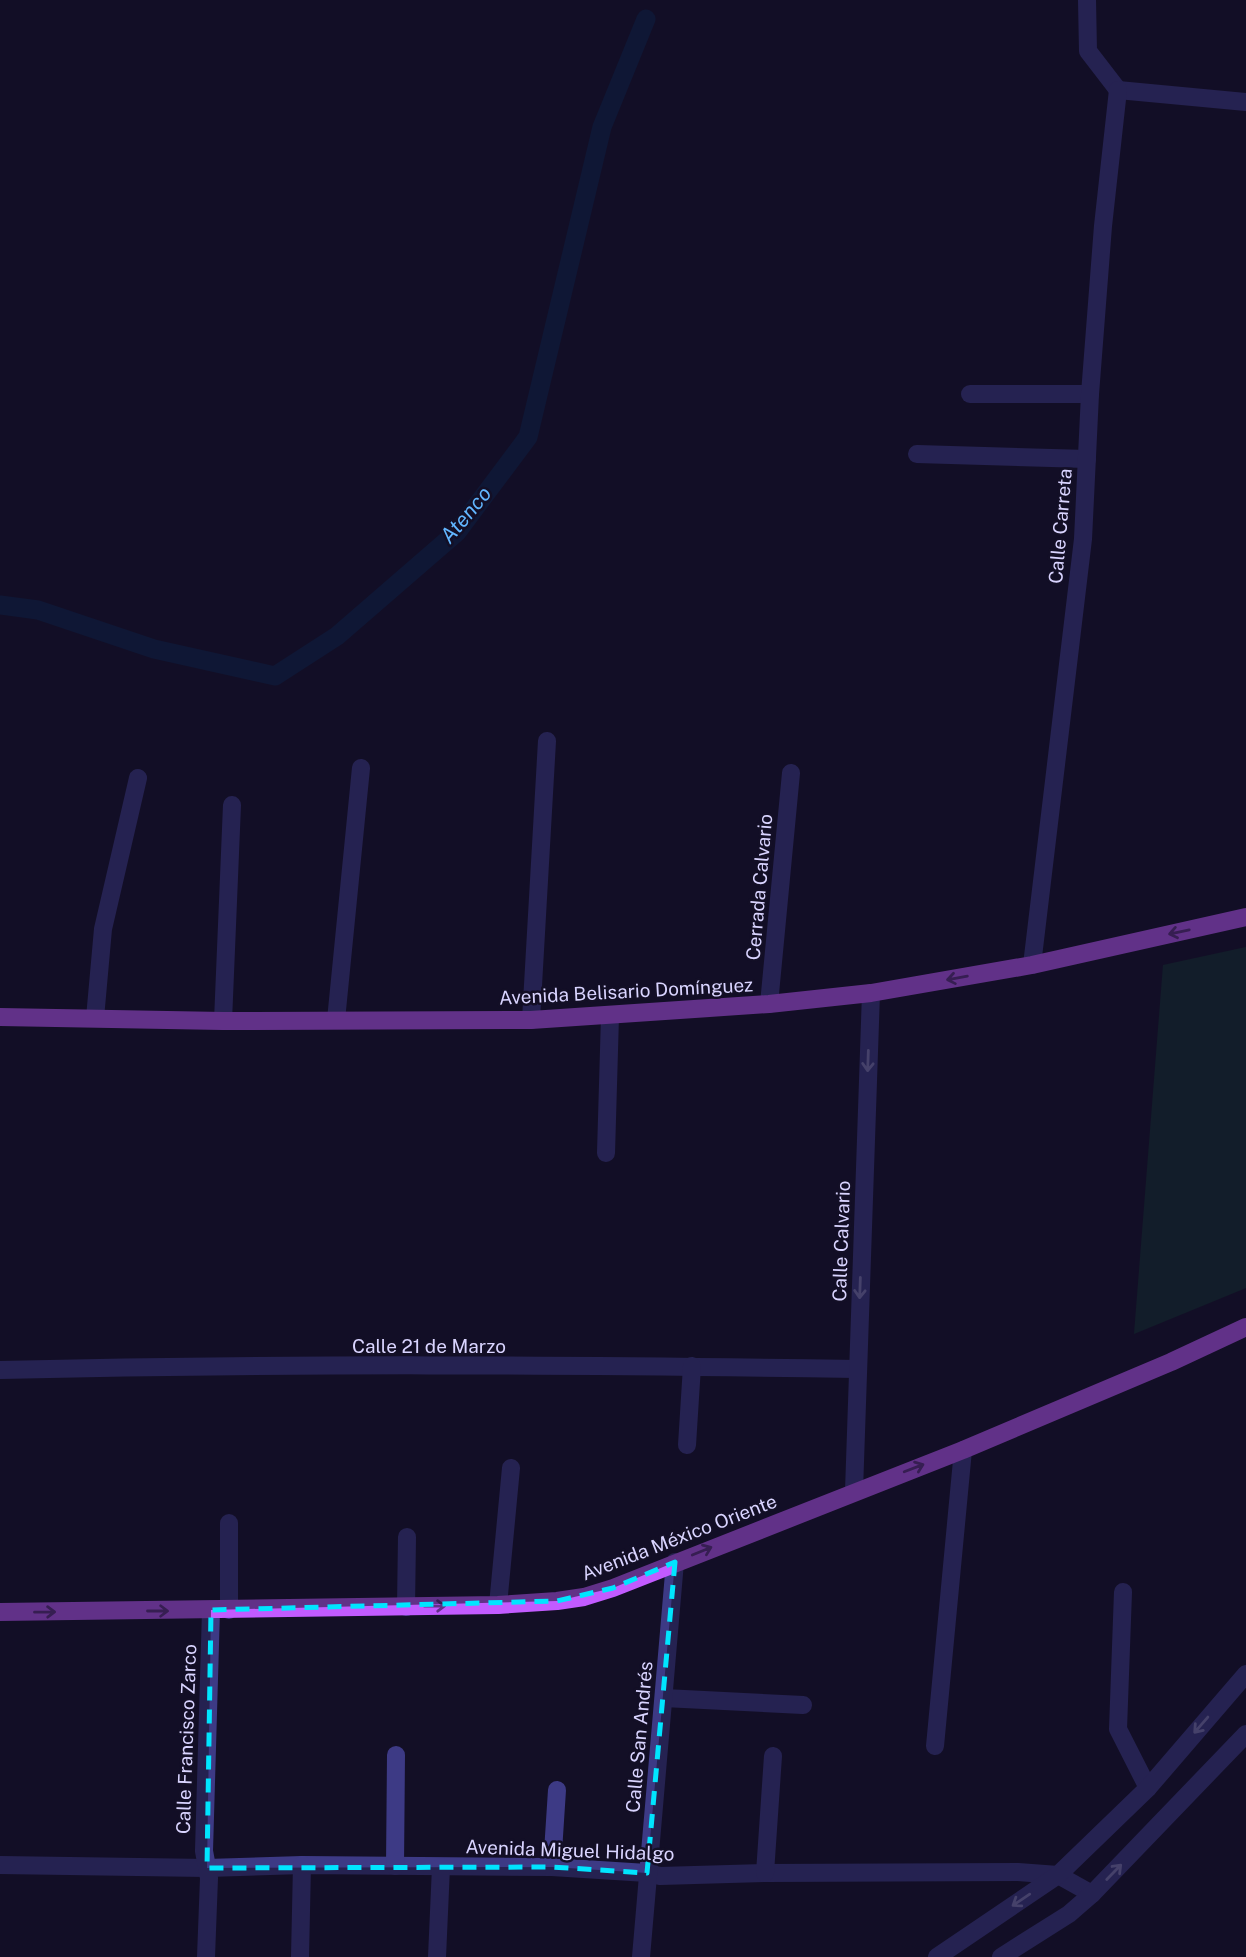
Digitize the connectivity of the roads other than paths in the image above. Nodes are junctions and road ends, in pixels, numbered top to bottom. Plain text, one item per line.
1 (1087, 0) edge
2 (1118, 90) junction
3 (1246, 102) edge
4 (970, 394) dead end
5 (1090, 394) junction
6 (917, 454) dead end
7 (1087, 459) junction
8 (547, 741) dead end
9 (361, 768) dead end
10 (791, 774) dead end
11 (138, 778) dead end
12 (232, 805) dead end
13 (1246, 917) edge
14 (1031, 965) junction
15 (871, 993) junction
16 (769, 1004) junction
17 (610, 1016) junction
18 (0, 1017) edge
19 (95, 1018) junction
20 (336, 1020) junction
21 (531, 1020) junction
22 (223, 1021) junction
23 (606, 1153) dead end
24 (1246, 1327) edge
25 (692, 1366) junction
26 (857, 1369) junction
27 (0, 1370) edge
28 (687, 1445) dead end
29 (963, 1450) junction
30 (511, 1468) dead end
31 (854, 1492) junction
32 (229, 1523) dead end
33 (407, 1537) dead end
34 (675, 1562) junction
35 (1123, 1592) dead end
36 (499, 1605) junction
37 (406, 1607) junction
38 (220, 1610) junction
39 (0, 1612) edge
40 (1246, 1674) edge
41 (664, 1698) junction
42 (803, 1705) dead end
43 (1246, 1734) edge
44 (935, 1746) dead end
45 (1239, 1754) edge
46 (396, 1755) dead end
47 (773, 1756) dead end
48 (1148, 1788) junction
49 (557, 1790) dead end
50 (0, 1865) edge
51 (302, 1866) junction
52 (395, 1866) junction
53 (441, 1867) junction
54 (552, 1867) junction
55 (207, 1868) junction
56 (647, 1873) junction
57 (765, 1873) junction
58 (1058, 1875) junction
59 (1092, 1894) junction
60 (206, 1957) edge
61 (300, 1957) edge
62 (437, 1957) edge
63 (641, 1957) edge
64 (937, 1957) edge
65 (1001, 1957) edge

1 - 2 street
2 - 3 street
2 - 5 street, Calle Carreta
4 - 5 street
5 - 7 street, Calle Carreta
6 - 7 street
7 - 14 street, Calle Carreta
8 - 21 street
9 - 20 street
10 - 16 street, Cerrada Calvario
11 - 19 street
12 - 22 street
13 -> 14 main road, Avenida Belisario Domínguez
14 -> 15 main road, Avenida Belisario Domínguez
15 - 16 main road, Avenida Belisario Domínguez
15 -> 26 street, Calle Calvario
16 - 17 main road, Avenida Belisario Domínguez
17 - 21 main road, Avenida Belisario Domínguez
17 - 23 street
18 - 19 main road, Avenida Belisario Domínguez
19 - 22 main road, Avenida Belisario Domínguez
20 - 21 main road, Avenida Belisario Domínguez
20 - 22 main road, Avenida Belisario Domínguez
24 - 29 main road, Avenida México Oriente
25 - 26 street, Calle 21 de Marzo
25 - 27 street, Calle 21 de Marzo
25 - 28 street
26 - 31 street, Calle Calvario
31 -> 29 main road, Avenida México Oriente
29 - 44 street
30 - 36 street
34 -> 31 main road, Avenida México Oriente
32 - 38 street, Calle Francisco Zarco
33 - 37 street
34 - 36 main road, Avenida México Oriente
34 - 41 street, Calle San Andrés
35 - 48 street
37 -> 36 main road, Avenida México Oriente
37 - 38 main road, Avenida México Oriente
39 -> 38 main road, Avenida México Oriente
38 - 55 street, Calle Francisco Zarco
40 -> 48 street
41 - 42 street
41 - 56 street, Calle San Andrés
43 - 45 street
59 -> 45 street
46 - 52 street
47 - 57 street
48 - 58 street
49 - 54 street
50 - 55 street, Avenida Miguel Hidalgo
51 - 52 street, Avenida Miguel Hidalgo
51 - 55 street, Avenida Miguel Hidalgo
51 - 61 street
52 - 53 street, Avenida Miguel Hidalgo
53 - 54 street, Avenida Miguel Hidalgo
53 - 62 street
54 - 56 street, Avenida Miguel Hidalgo
55 - 60 street, Calle Francisco Zarco
56 - 57 street, Avenida Miguel Hidalgo
56 - 63 street, Calle San Andrés
57 - 58 street, Avenida Miguel Hidalgo
58 - 59 street, Avenida Miguel Hidalgo
58 -> 64 street
59 - 65 street

